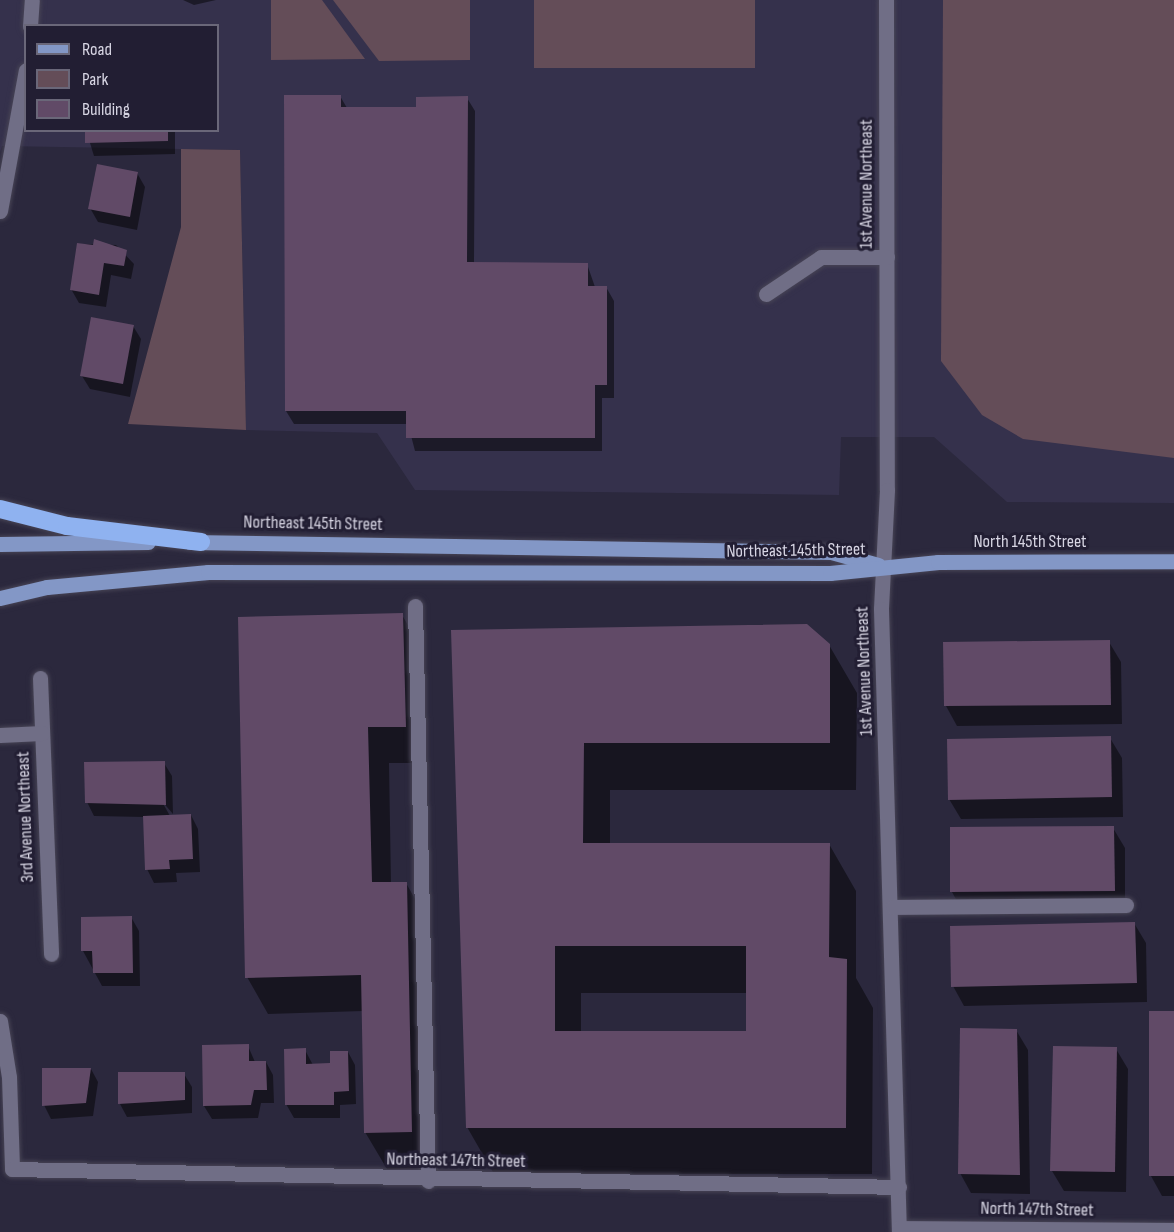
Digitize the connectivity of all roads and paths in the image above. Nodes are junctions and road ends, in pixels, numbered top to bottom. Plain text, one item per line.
1 (32, 0) edge
2 (886, 0) edge
3 (30, 24) edge
4 (24, 81) edge
5 (0, 211) edge
6 (887, 257) junction
7 (766, 294) dead end
8 (0, 509) edge
9 (201, 542) junction
10 (0, 544) edge
11 (1174, 561) edge
12 (886, 568) junction
13 (0, 598) edge
14 (415, 606) dead end
15 (40, 678) dead end
16 (42, 733) junction
17 (0, 735) edge
18 (1126, 905) dead end
19 (893, 908) junction
20 (51, 954) dead end
21 (0, 1021) edge
22 (428, 1181) junction
23 (899, 1187) junction
24 (898, 1230) edge
25 (1174, 1230) edge

1 - 3 street
2 - 6 street, 1st Avenue Northeast
4 - 5 street
6 - 7 street
6 - 12 street, 1st Avenue Northeast
8 - 9 highway
9 - 10 main road, Northeast 145th Street
9 - 12 main road, Northeast 145th Street
11 - 12 main road, North 145th Street
12 - 13 main road, Northeast 145th Street
12 - 19 street, 1st Avenue Northeast
14 - 22 street
15 - 16 street, 3rd Avenue Northeast
16 - 17 street
16 - 20 street, 3rd Avenue Northeast
18 - 19 street
19 - 23 street, 1st Avenue Northeast
21 - 22 street, Northeast 147th Street
22 - 23 street, Northeast 147th Street
23 - 24 street, 1st Avenue Northeast
24 - 25 street, North 147th Street

